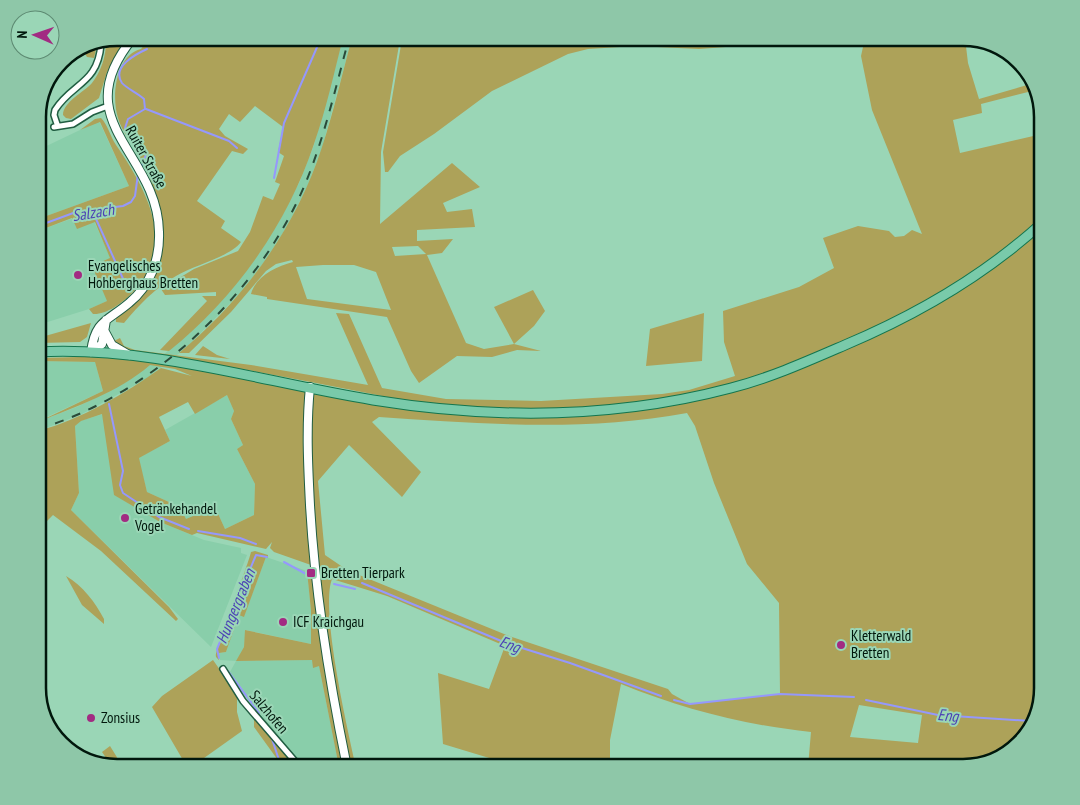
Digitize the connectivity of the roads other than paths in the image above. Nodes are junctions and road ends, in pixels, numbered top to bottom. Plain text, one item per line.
1 (128, 46) edge
2 (100, 49) edge
3 (108, 106) junction
4 (1034, 229) edge
5 (106, 320) junction
6 (105, 332) junction
7 (46, 352) edge
8 (91, 352) junction
9 (131, 356) junction
10 (310, 387) junction
11 (223, 669) dead end
12 (292, 759) edge
13 (345, 759) edge

1 - 3 street, Ruiter Straße
2 - 3 street
3 - 5 street, Ruiter Straße
4 - 10 main road
5 - 6 street
5 - 8 street, Ruiter Straße
6 - 8 street
6 - 9 street
7 - 8 main road
8 - 9 main road
9 - 10 main road
10 - 13 street
11 - 12 street, Salzhofen

